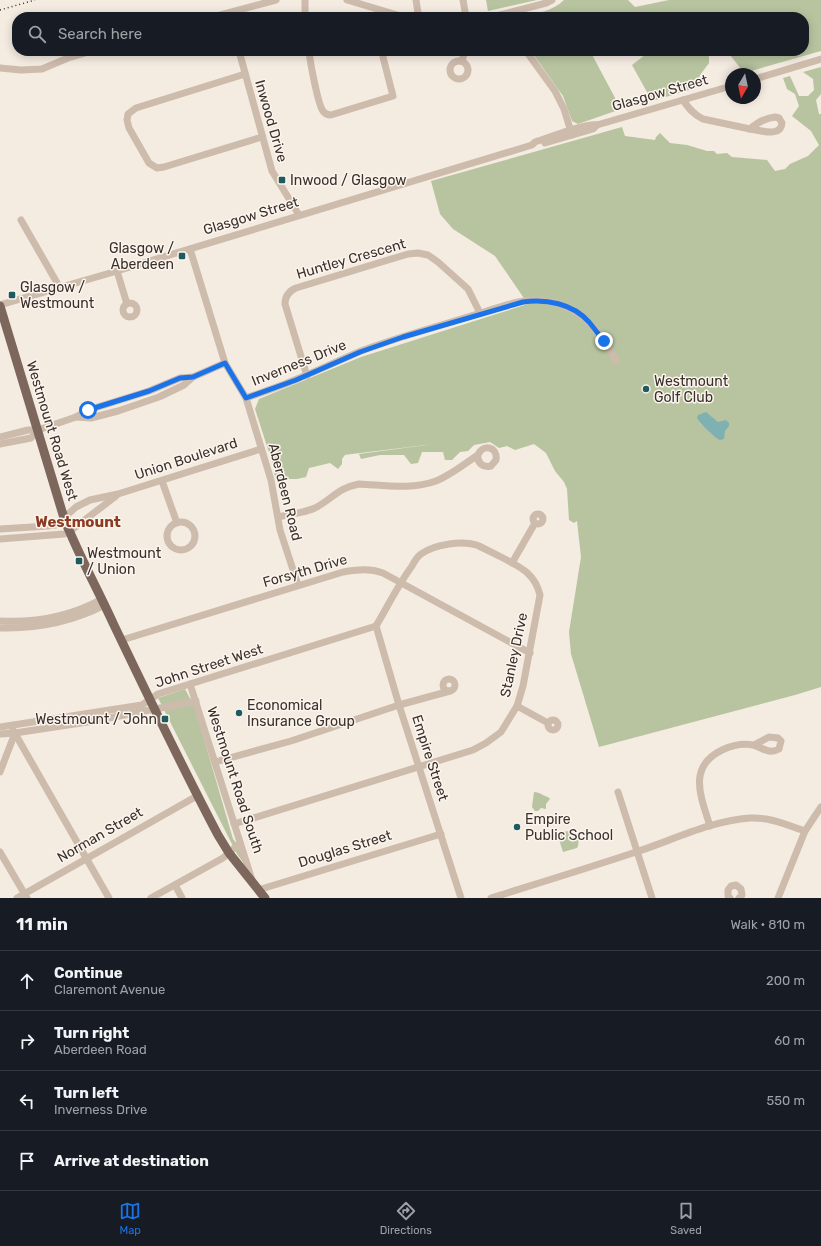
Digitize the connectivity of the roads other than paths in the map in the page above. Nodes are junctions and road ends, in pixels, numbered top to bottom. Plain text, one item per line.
1 (276, 0) edge
2 (305, 0) edge
3 (347, 0) edge
4 (416, 0) edge
5 (463, 0) edge
6 (552, 0) edge
7 (238, 12) edge
8 (305, 12) edge
9 (384, 12) edge
10 (418, 12) edge
11 (465, 12) edge
12 (521, 12) edge
13 (75, 56) edge
14 (240, 56) edge
15 (310, 56) edge
16 (383, 56) edge
17 (464, 56) edge
18 (530, 56) edge
19 (821, 59) edge
20 (462, 61) dead end
21 (0, 68) edge
22 (245, 74) junction
23 (761, 77) edge
24 (725, 88) edge
25 (683, 100) junction
26 (750, 128) dead end
27 (571, 133) junction
28 (262, 137) junction
29 (299, 215) junction
30 (20, 220) dead end
31 (190, 249) junction
32 (117, 271) junction
33 (60, 288) junction
34 (127, 304) dead end
35 (0, 306) edge
36 (480, 313) junction
37 (616, 361) dead end
38 (225, 363) junction
39 (307, 376) junction
40 (246, 398) junction
41 (38, 430) junction
42 (0, 437) edge
43 (0, 444) edge
44 (261, 449) junction
45 (478, 455) dead end
46 (162, 481) junction
47 (118, 494) junction
48 (278, 517) junction
49 (64, 518) junction
50 (177, 522) junction
51 (535, 523) dead end
52 (0, 529) edge
53 (69, 532) junction
54 (0, 539) edge
55 (512, 563) junction
56 (401, 582) junction
57 (298, 586) junction
58 (104, 602) junction
59 (0, 621) edge
60 (376, 626) junction
61 (0, 628) edge
62 (122, 640) junction
63 (530, 653) junction
64 (136, 670) joint
65 (190, 684) junction
66 (450, 691) dead end
67 (149, 699) junction
68 (196, 702) junction
69 (400, 705) junction
70 (517, 706) junction
71 (154, 709) junction
72 (548, 723) dead end
73 (11, 726) junction
74 (0, 727) edge
75 (15, 733) junction
76 (0, 734) edge
77 (754, 745) dead end
78 (215, 762) junction
79 (420, 767) junction
80 (0, 772) edge
81 (618, 792) dead end
82 (197, 796) junction
83 (821, 808) edge
84 (234, 824) junction
85 (710, 826) junction
86 (805, 831) junction
87 (441, 834) junction
88 (240, 843) junction
89 (0, 852) edge
90 (636, 852) junction
91 (229, 853) junction
92 (86, 858) junction
93 (175, 885) junction
94 (258, 891) edge
95 (26, 896) edge
96 (743, 897) edge
97 (17, 898) edge
98 (109, 898) edge
99 (151, 898) edge
100 (182, 898) edge
101 (265, 898) edge
102 (461, 898) edge
103 (491, 898) edge
104 (652, 898) edge
105 (730, 898) edge
106 (778, 898) edge

1 - 7 street
2 - 8 street
3 - 9 street
4 - 10 street
5 - 11 street
6 - 12 street
13 - 21 street
14 - 22 street, Inwood Drive
15 - 16 street
17 - 20 street
18 - 27 street
19 - 23 street
22 - 28 street, Inwood Drive
22 - 28 street
24 - 25 street, Glasgow Street
25 - 26 street
25 - 27 street, Glasgow Street
27 - 29 street, Glasgow Street
28 - 29 street, Inwood Drive
29 - 31 street, Glasgow Street
30 - 33 street
31 - 32 street, Glasgow Street
31 - 38 street, Aberdeen Road
32 - 33 street, Glasgow Street
32 - 34 street
33 - 35 street, Glasgow Street
35 - 41 main road, Westmount Road West
36 - 37 street, Inverness Drive
36 - 39 street, Inverness Drive
36 - 39 street, Huntley Crescent
38 - 40 street, Aberdeen Road
38 - 41 street
39 - 40 street, Inverness Drive
40 - 44 street, Aberdeen Road
41 - 42 street
41 - 43 street
41 - 49 main road, Westmount Road West
44 - 46 street, Union Boulevard
44 - 48 street, Aberdeen Road
45 - 48 street
46 - 47 street, Union Boulevard
46 - 50 street
47 - 49 street, Union Boulevard
47 - 53 street, Union Boulevard
48 - 57 street, Aberdeen Road
49 - 52 street, Union Boulevard
49 - 53 main road, Westmount Road West
50 - 50 street
51 - 55 street
53 - 54 street, Union Boulevard
53 - 58 main road, Westmount Road West
55 - 56 street, Stanley Drive
55 - 63 street, Stanley Drive
56 - 57 street, Forsyth Drive
56 - 60 street, Stanley Drive
56 - 63 street, Forsyth Drive
57 - 62 street, Forsyth Drive
58 - 59 street
58 - 61 street
58 - 62 main road, Westmount Road West
60 - 65 street, John Street West
60 - 69 street, Empire Street
62 - 64 main road, Westmount Road West
63 - 70 street, Stanley Drive
64 - 67 main road, Westmount Road South
65 - 67 street, John Street West
65 - 68 street, Westmount Road South
66 - 69 street
67 - 71 main road, Westmount Road South
67 - 73 street, John Street West
68 - 71 street, John Street West
68 - 78 street, Westmount Road South
69 - 78 street
69 - 79 street, Empire Street
70 - 72 street
70 - 79 street, Stanley Drive
71 - 75 street, John Street West
71 - 82 main road, Westmount Road South
73 - 74 street, John Street West
73 - 75 street
75 - 76 street, John Street West
75 - 80 street
75 - 92 street
77 - 85 street
78 - 84 street, Westmount Road South
79 - 84 street, Stanley Drive
79 - 87 street, Empire Street
81 - 90 street
82 - 91 main road, Westmount Road South
82 - 92 street, Norman Street
83 - 86 street
84 - 88 street, Westmount Road South
85 - 86 street
85 - 90 street
86 - 106 street
87 - 94 street, Douglas Street
87 - 102 street, Empire Street
88 - 91 street
88 - 94 street, Westmount Road South
89 - 95 street
90 - 103 street
90 - 104 street
91 - 93 street
91 - 94 main road, Westmount Road South
92 - 95 street, Norman Street
92 - 98 street
93 - 99 street
93 - 100 street
94 - 101 main road, Westmount Road South
95 - 97 street, Norman Street
96 - 105 street

